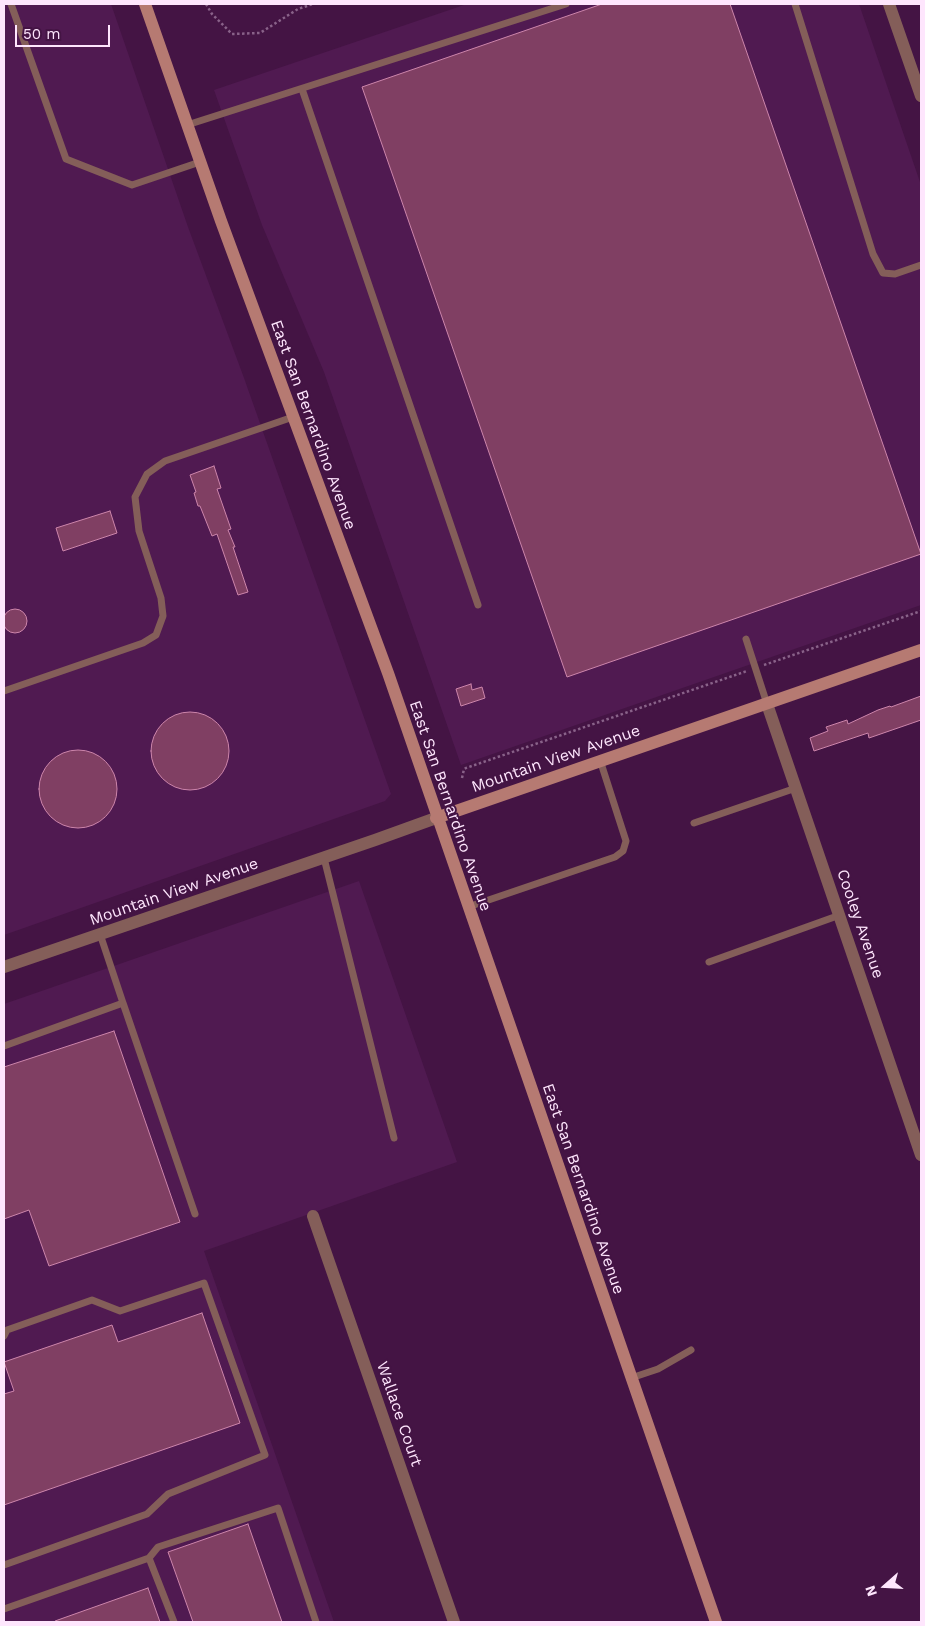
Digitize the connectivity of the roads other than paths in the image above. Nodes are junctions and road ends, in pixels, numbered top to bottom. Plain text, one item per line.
1 (11, 4) edge
2 (145, 4) edge
3 (566, 4) edge
4 (795, 4) edge
5 (889, 4) edge
6 (302, 89) junction
7 (921, 96) edge
8 (187, 125) junction
9 (200, 162) junction
10 (921, 265) edge
11 (293, 416) junction
12 (478, 605) dead end
13 (746, 639) dead end
14 (921, 650) edge
15 (4, 691) edge
16 (767, 704) junction
17 (600, 760) junction
18 (796, 788) junction
19 (436, 818) junction
20 (694, 823) dead end
21 (324, 858) junction
22 (468, 907) junction
23 (840, 915) junction
24 (100, 934) junction
25 (709, 962) dead end
26 (4, 967) edge
27 (124, 1003) junction
28 (4, 1046) edge
29 (394, 1138) dead end
30 (921, 1155) edge
31 (194, 1214) dead end
32 (314, 1216) dead end
33 (4, 1336) edge
34 (691, 1350) dead end
35 (631, 1378) junction
36 (149, 1558) junction
37 (4, 1565) edge
38 (4, 1609) edge
39 (174, 1622) edge
40 (316, 1622) edge
41 (454, 1622) edge
42 (716, 1622) edge

1 - 9 lane
2 - 8 main road, East San Bernardino Avenue
3 - 6 lane
4 - 10 lane
5 - 7 street
6 - 8 lane
6 - 12 lane
8 - 9 main road, East San Bernardino Avenue
9 - 11 main road, East San Bernardino Avenue
11 - 15 lane
11 - 19 main road, East San Bernardino Avenue
13 - 16 lane
14 - 16 main road, Mountain View Avenue
16 - 17 main road, Mountain View Avenue
16 - 18 street, Cooley Avenue
17 - 19 main road, Mountain View Avenue
17 - 22 lane
18 - 20 lane
18 - 23 street, Cooley Avenue
19 - 21 street, Mountain View Avenue
19 - 22 main road, East San Bernardino Avenue
21 - 24 street, Mountain View Avenue
21 - 29 lane
22 - 35 main road, East San Bernardino Avenue
23 - 25 lane
23 - 30 street, Cooley Avenue
24 - 26 street, Mountain View Avenue
24 - 27 lane
27 - 28 lane
27 - 31 lane
32 - 41 street, Wallace Court
33 - 37 lane
34 - 35 lane
35 - 42 main road, East San Bernardino Avenue
36 - 38 lane
36 - 39 lane
36 - 40 lane

